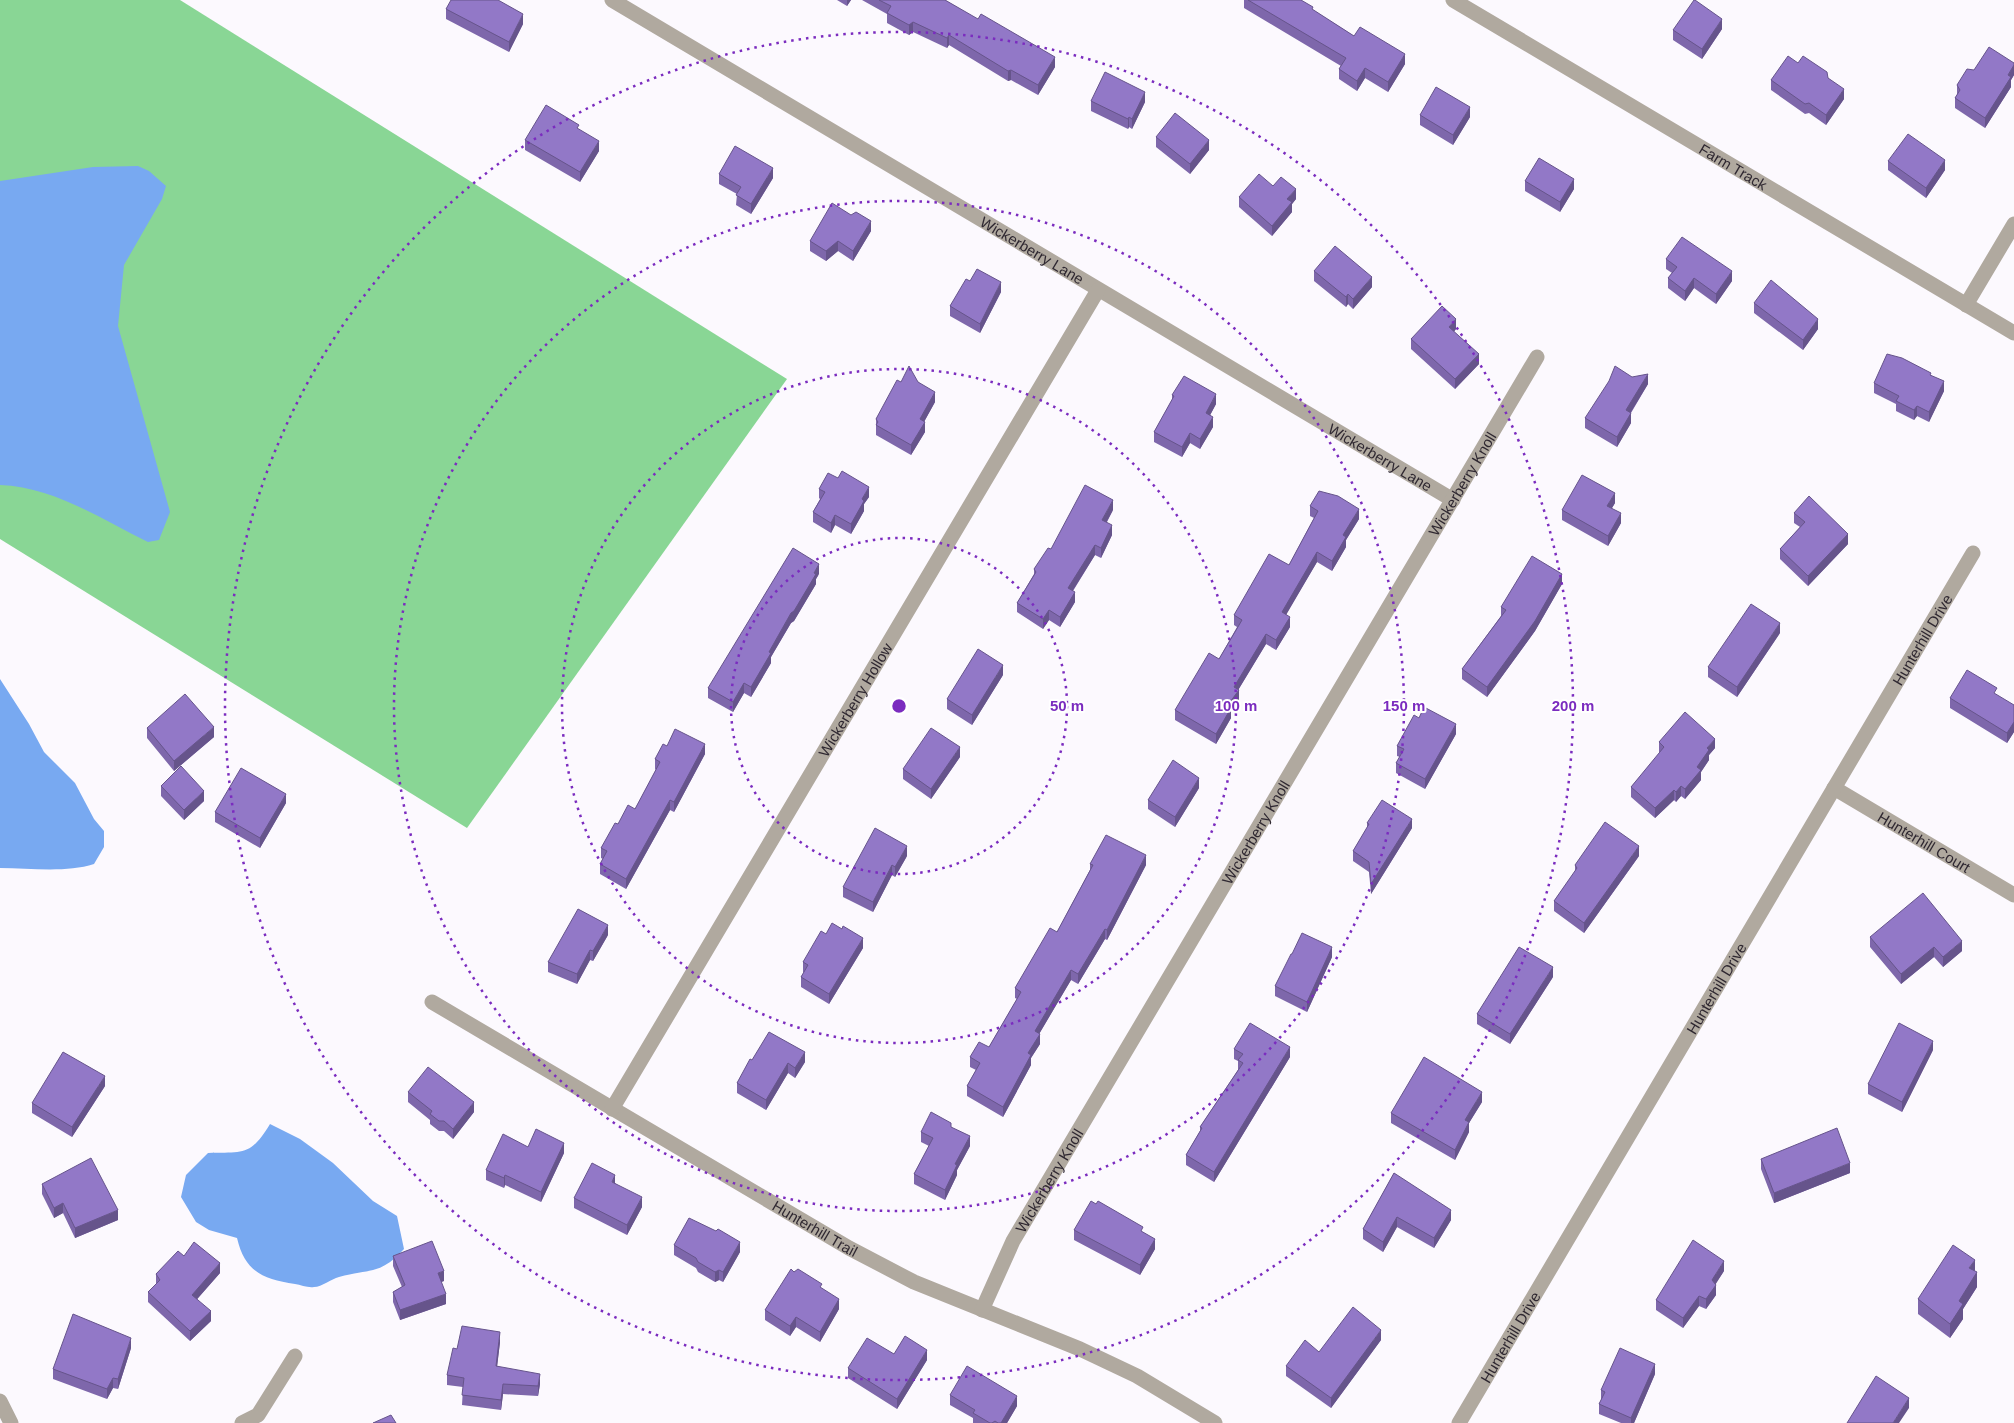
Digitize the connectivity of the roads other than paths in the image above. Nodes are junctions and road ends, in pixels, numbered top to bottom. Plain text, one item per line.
1 (612, 0) edge
2 (1453, 0) edge
3 (2014, 224) edge
4 (1098, 290) junction
5 (1966, 305) junction
6 (2014, 333) edge
7 (1537, 357) dead end
8 (1453, 500) junction
9 (1973, 553) dead end
10 (1834, 788) junction
11 (2014, 896) edge
12 (432, 1002) dead end
13 (612, 1109) junction
14 (982, 1310) junction
15 (295, 1356) dead end
16 (0, 1401) edge
17 (11, 1423) edge
18 (242, 1423) edge
19 (1215, 1423) edge
20 (1459, 1423) edge

1 - 4 street, Wickerberry Lane
2 - 5 street, Farm Track
3 - 5 street
4 - 8 street, Wickerberry Lane
4 - 13 street, Wickerberry Hollow
5 - 6 street, Farm Track
7 - 8 street, Wickerberry Knoll
8 - 14 street, Wickerberry Knoll
9 - 10 street, Hunterhill Drive
10 - 11 street, Hunterhill Court
10 - 20 street, Hunterhill Drive
12 - 13 street, Hunterhill Trail
13 - 14 street, Hunterhill Trail
14 - 19 street, Hunterhill Trail
15 - 18 street
16 - 17 street

